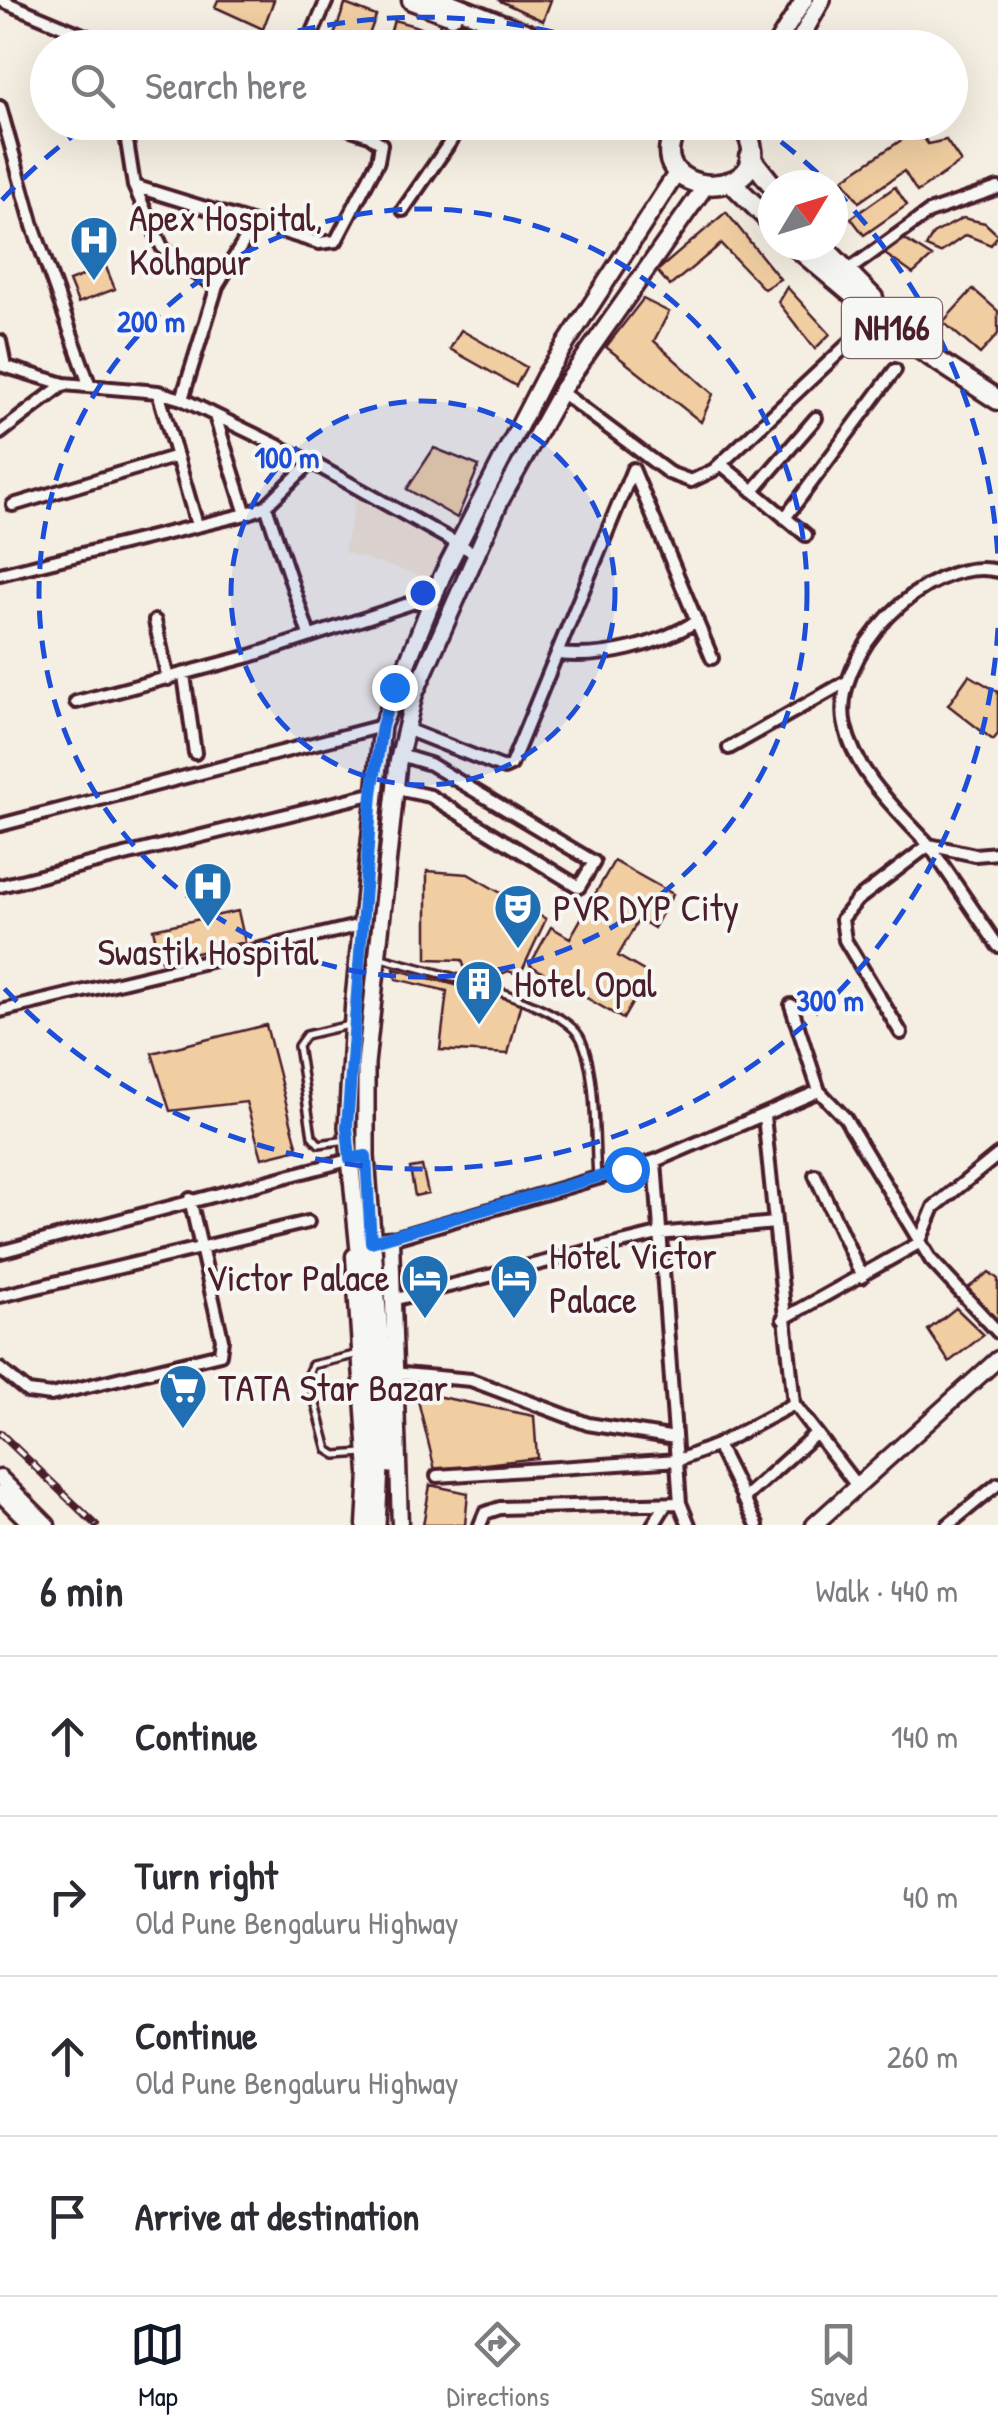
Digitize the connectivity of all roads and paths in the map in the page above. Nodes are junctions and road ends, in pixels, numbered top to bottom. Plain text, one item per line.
1 (0, 0) edge
2 (327, 0) edge
3 (412, 0) edge
4 (440, 0) edge
5 (804, 0) edge
6 (822, 0) edge
7 (71, 30) edge
8 (314, 30) edge
9 (484, 30) edge
10 (516, 30) edge
11 (785, 30) edge
12 (805, 30) edge
13 (0, 106) edge
14 (127, 140) edge
15 (376, 140) edge
16 (452, 140) edge
17 (674, 140) edge
18 (748, 140) edge
19 (750, 157) junction
20 (760, 170) edge
21 (678, 171) junction
22 (732, 183) junction
23 (134, 186) junction
24 (704, 188) junction
25 (998, 188) edge
26 (758, 209) edge
27 (403, 210) dead end
28 (254, 225) junction
29 (812, 260) edge
30 (834, 260) edge
31 (845, 272) junction
32 (217, 286) junction
33 (878, 316) junction
34 (0, 341) edge
35 (2, 366) edge
36 (895, 370) dead end
37 (64, 384) junction
38 (89, 384) junction
39 (998, 388) edge
40 (158, 392) junction
41 (561, 392) junction
42 (182, 399) junction
43 (998, 400) edge
44 (214, 416) junction
45 (816, 418) dead end
46 (0, 432) edge
47 (176, 456) junction
48 (311, 462) junction
49 (721, 464) junction
50 (753, 491) junction
51 (13, 505) dead end
52 (266, 506) junction
53 (246, 514) junction
54 (785, 518) junction
55 (197, 525) junction
56 (806, 535) dead end
57 (458, 545) junction
58 (476, 554) junction
59 (998, 571) edge
60 (0, 574) edge
61 (432, 596) junction
62 (155, 620) dead end
63 (697, 621) junction
64 (309, 636) junction
65 (558, 654) junction
66 (712, 658) dead end
67 (184, 675) junction
68 (168, 679) junction
69 (844, 683) junction
70 (76, 702) dead end
71 (382, 726) junction
72 (406, 729) junction
73 (729, 748) dead end
74 (194, 752) dead end
75 (400, 755) junction
76 (398, 789) junction
77 (372, 794) junction
78 (0, 824) edge
79 (929, 845) junction
80 (998, 853) edge
81 (0, 886) edge
82 (361, 926) junction
83 (998, 946) edge
84 (376, 956) junction
85 (791, 1005) dead end
86 (0, 1011) edge
87 (352, 1024) junction
88 (901, 1033) dead end
89 (819, 1090) junction
90 (764, 1116) junction
91 (348, 1140) junction
92 (998, 1155) edge
93 (358, 1158) junction
94 (655, 1161) junction
95 (815, 1175) dead end
96 (597, 1177) junction
97 (190, 1199) junction
98 (308, 1222) dead end
99 (775, 1224) junction
100 (658, 1234) junction
101 (390, 1238) junction
102 (919, 1242) junction
103 (367, 1244) junction
104 (201, 1246) junction
105 (0, 1252) edge
106 (862, 1277) junction
107 (0, 1296) edge
108 (392, 1300) junction
109 (783, 1319) junction
110 (998, 1332) edge
111 (359, 1354) junction
112 (998, 1359) edge
113 (0, 1369) edge
114 (392, 1373) junction
115 (794, 1404) junction
116 (814, 1436) junction
117 (675, 1438) junction
118 (716, 1445) junction
119 (367, 1452) junction
120 (679, 1460) junction
121 (437, 1476) dead end
122 (0, 1478) edge
123 (998, 1484) edge
124 (857, 1486) junction
125 (0, 1493) edge
126 (744, 1498) junction
127 (680, 1503) junction
128 (666, 1504) junction
129 (32, 1525) edge
130 (47, 1525) edge
131 (365, 1525) edge
132 (377, 1525) edge
133 (388, 1525) edge
134 (400, 1525) edge
135 (480, 1525) edge
136 (653, 1525) edge
137 (689, 1525) edge
138 (757, 1525) edge
139 (814, 1525) edge
140 (948, 1525) edge

1 - 7 street
2 - 8 street
3 - 9 highway
4 - 10 highway
5 - 11 main road
6 - 12 main road
13 - 38 street
14 - 23 street
15 - 28 street
16 - 27 street
17 - 21 highway
18 - 19 highway
19 - 20 highway
19 - 22 highway
21 - 24 highway
21 - 57 main road
22 - 24 highway
22 - 26 highway
23 - 28 street
23 - 32 street
24 - 41 main road
25 - 31 street
28 - 32 street
29 - 33 highway, NH166
30 - 31 highway, NH166
31 - 39 highway, NH166
32 - 42 street
33 - 43 highway, NH166
33 - 49 street
34 - 35 street
35 - 37 street
36 - 54 street
37 - 38 street
37 - 46 street
38 - 40 street
40 - 42 street
40 - 47 street
41 - 49 street
41 - 58 main road
42 - 44 street
44 - 48 street
44 - 53 street
45 - 50 street
47 - 51 street
47 - 55 street
48 - 52 street
48 - 57 street
49 - 50 street
50 - 54 street
52 - 53 street
52 - 64 street
53 - 55 street
54 - 56 street
55 - 60 street
57 - 58 street
57 - 61 main road
58 - 72 main road
59 - 69 street
61 - 64 street
61 - 71 main road
62 - 68 street
63 - 65 street
63 - 65 street
63 - 66 street
64 - 67 street
65 - 72 street
67 - 68 street
67 - 74 street
68 - 70 street
69 - 73 street
69 - 79 street
71 - 77 main road
71 - 78 street
72 - 75 main road
75 - 76 main road
75 - 76 street
76 - 84 main road
77 - 81 street
77 - 82 main road
79 - 80 street
79 - 83 street
79 - 88 street
82 - 86 street
82 - 87 main road
84 - 93 main road
84 - 96 lane
85 - 89 street
87 - 91 main road
87 - 91 lane
89 - 90 street
89 - 102 street
90 - 94 street
90 - 99 street
91 - 93 main road
92 - 102 street
93 - 97 street
93 - 103 main road
94 - 96 street
94 - 100 street
95 - 106 street
96 - 101 street
97 - 104 street
97 - 105 street
98 - 104 street
99 - 100 street
99 - 109 street
100 - 108 street
100 - 117 street
101 - 103 street
101 - 108 street
102 - 106 street
102 - 110 street
103 - 111 street
103 - 132 main road
103 - 133 main road
104 - 107 street
104 - 113 street
106 - 109 street
108 - 114 street
109 - 115 street
111 - 119 street
111 - 119 lane
112 - 124 street
114 - 117 street
114 - 134 street
115 - 116 street
115 - 118 street
116 - 124 street
116 - 126 street
117 - 120 street
118 - 120 street
118 - 126 street
119 - 131 street
120 - 121 street
120 - 127 street
122 - 130 street
123 - 140 street
124 - 139 street
125 - 129 street
126 - 138 street
127 - 128 street
127 - 137 street
128 - 135 street
128 - 136 street

